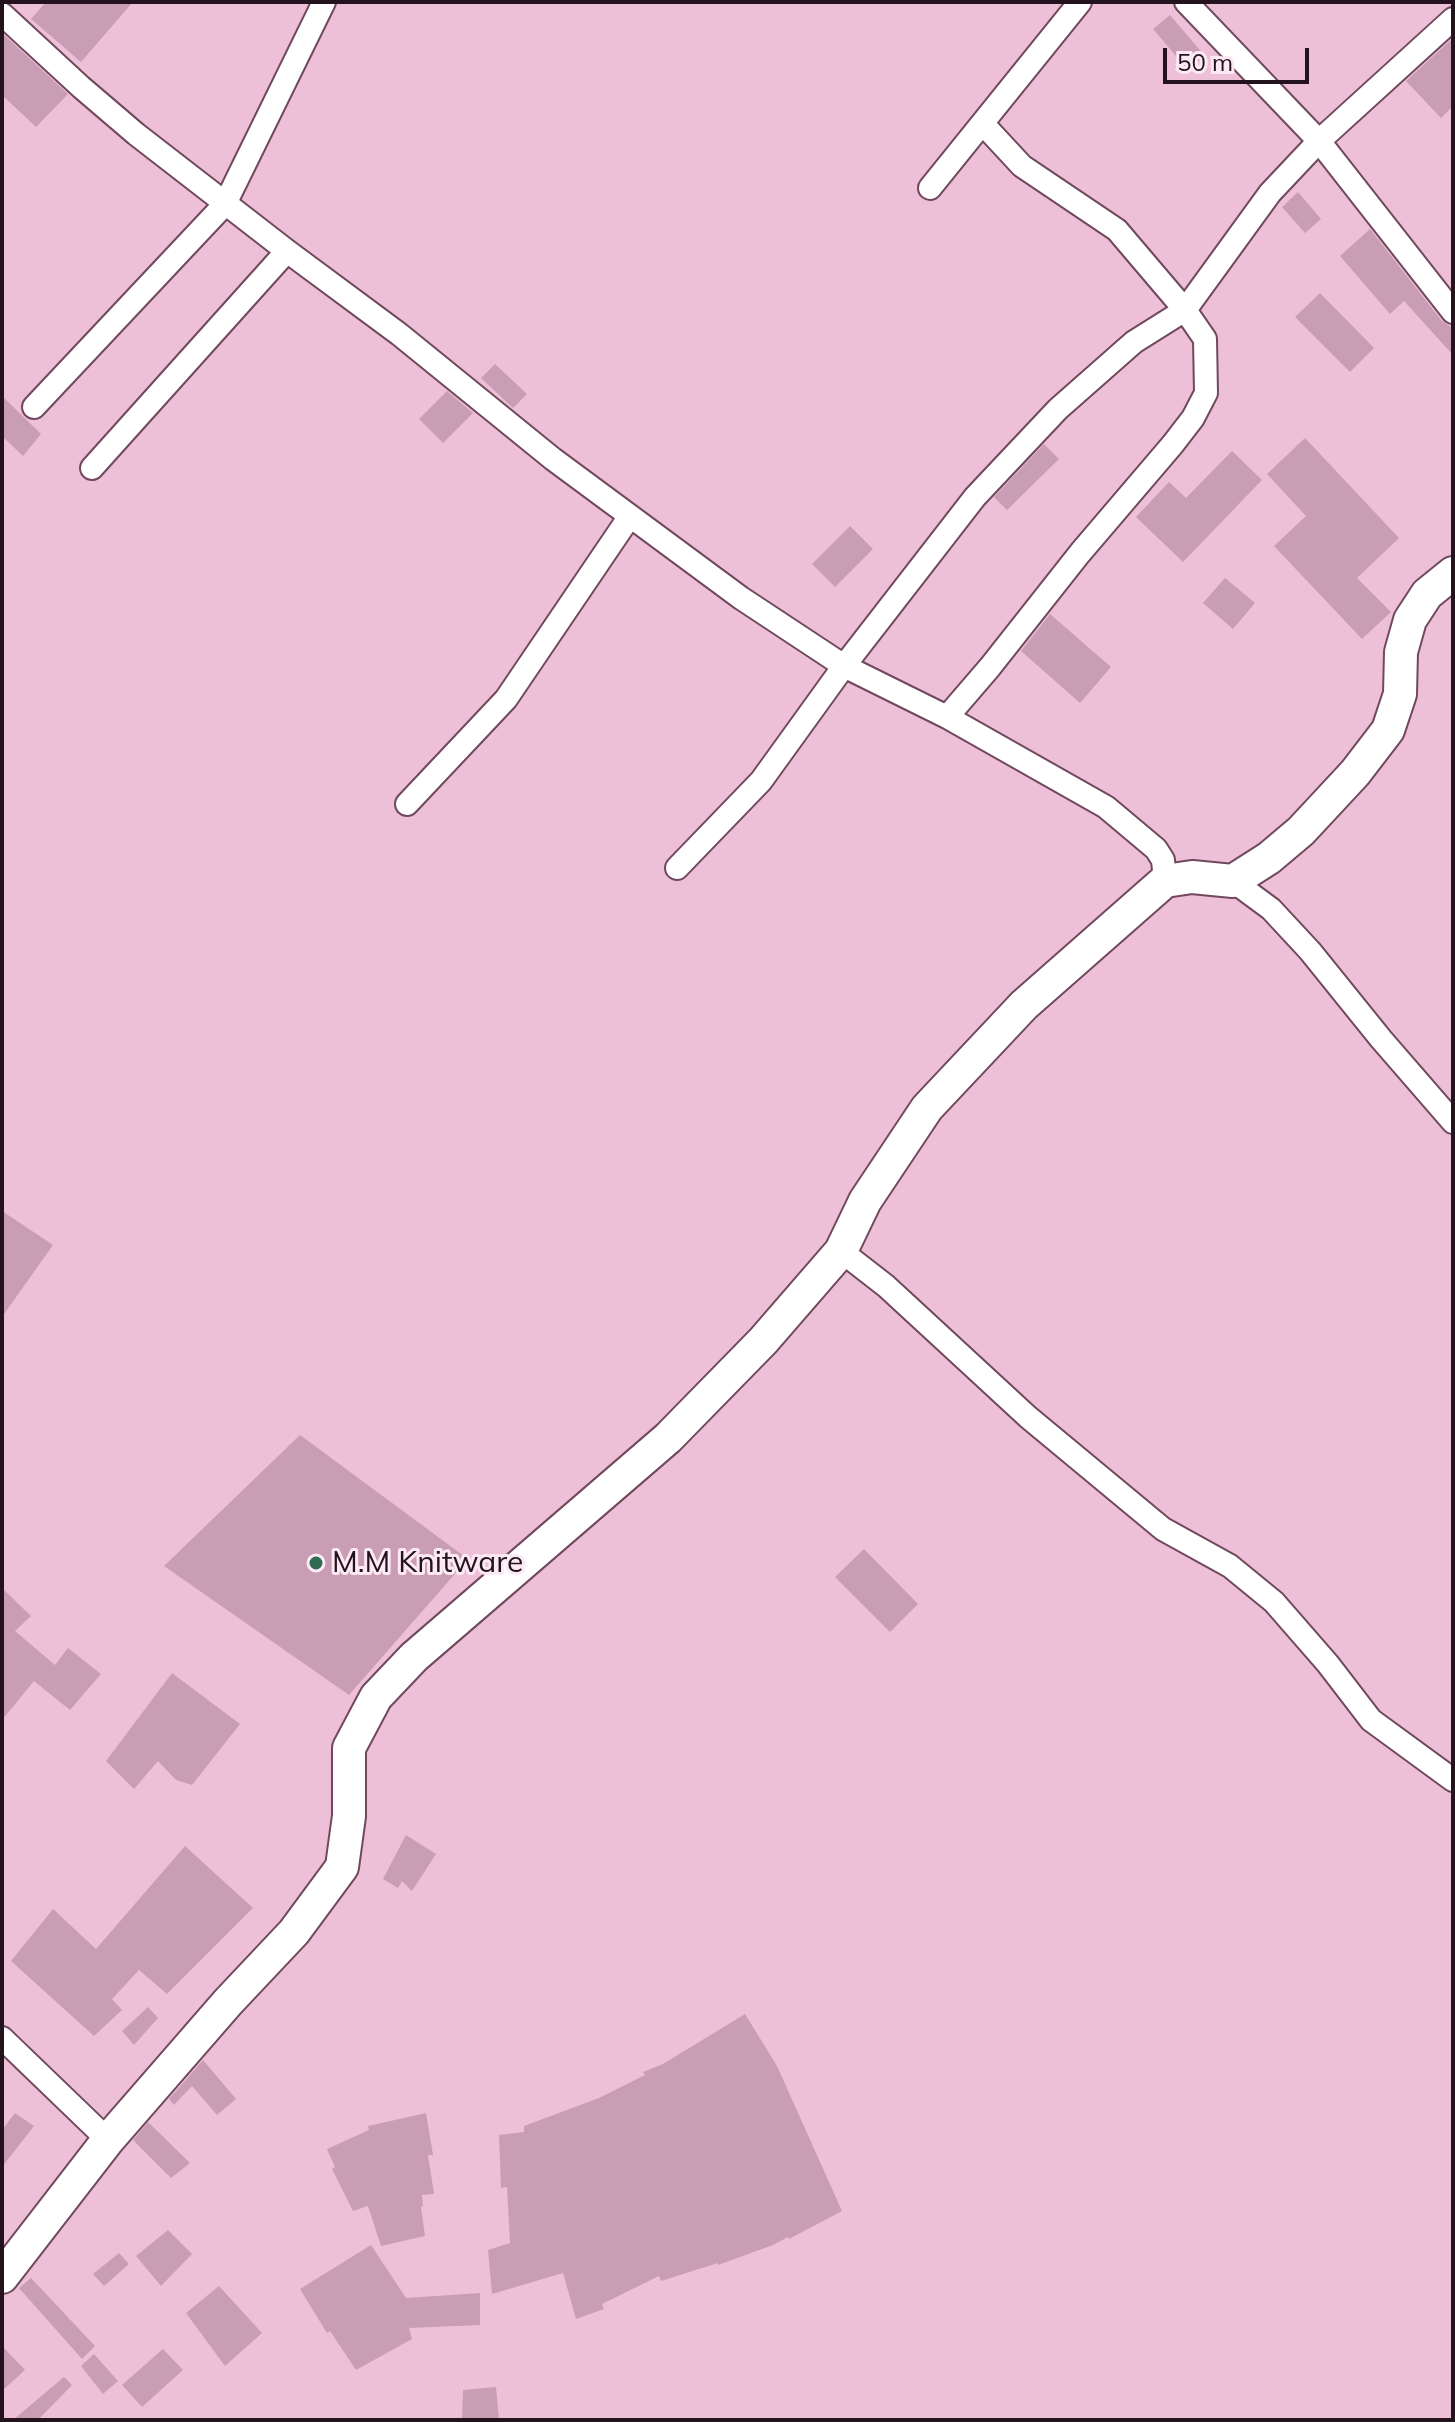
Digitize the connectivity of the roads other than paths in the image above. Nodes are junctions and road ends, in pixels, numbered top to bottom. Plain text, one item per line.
1 (324, 2) edge
2 (1080, 2) edge
3 (1186, 2) edge
4 (2, 14) edge
5 (1453, 19) edge
6 (983, 124) junction
7 (1319, 141) junction
8 (930, 188) dead end
9 (225, 204) junction
10 (287, 251) junction
11 (1185, 310) junction
12 (1453, 312) edge
13 (34, 407) dead end
14 (92, 468) dead end
15 (630, 516) junction
16 (1453, 573) edge
17 (844, 666) junction
18 (947, 717) junction
19 (407, 804) dead end
20 (677, 868) dead end
21 (1165, 881) junction
22 (1233, 881) junction
23 (1453, 1122) edge
24 (841, 1251) junction
25 (1453, 1780) edge
26 (2, 2038) edge
27 (108, 2140) junction
28 (2, 2277) edge

1 - 9 street
2 - 6 street
3 - 7 street
4 - 9 street
5 - 7 street
6 - 8 street
6 - 11 street
7 - 11 street
7 - 12 street
9 - 10 street
9 - 13 street
10 - 14 street
10 - 15 street
11 - 17 street
11 - 18 street
15 - 17 street
15 - 19 street
16 - 22 street
17 - 18 street
17 - 20 street
18 - 21 street
21 - 22 street
21 - 24 street
22 - 23 street
24 - 25 street
24 - 27 street
26 - 27 street
27 - 28 street

